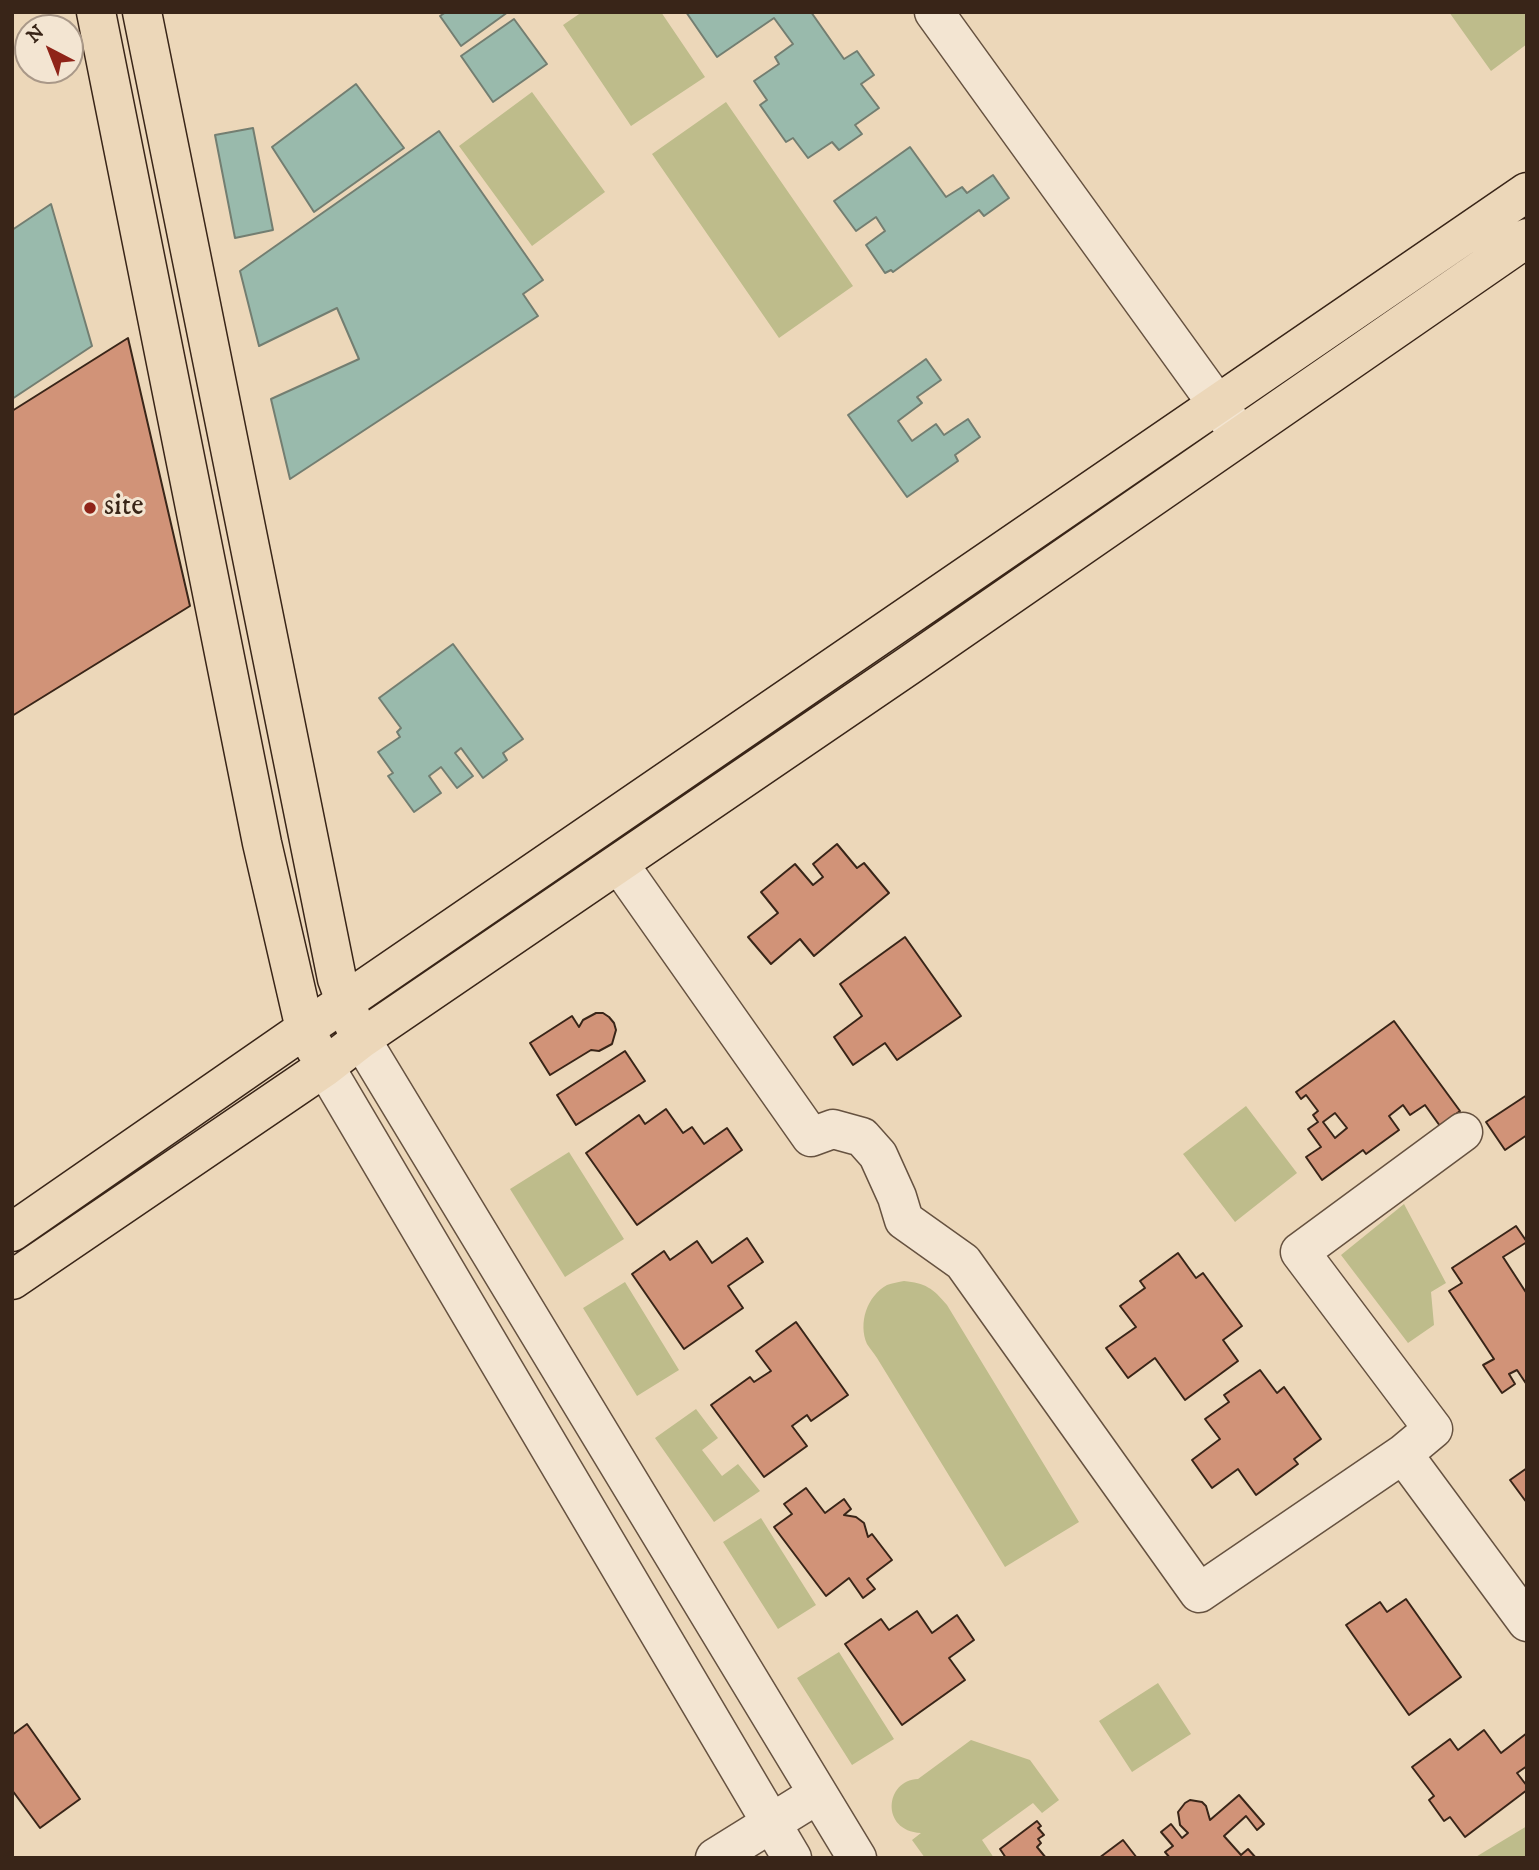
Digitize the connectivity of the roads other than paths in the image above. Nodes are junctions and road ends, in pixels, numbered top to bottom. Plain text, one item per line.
1 (96, 12) edge
2 (142, 12) edge
3 (934, 12) edge
4 (1527, 192) edge
5 (1527, 238) edge
6 (1217, 405) junction
7 (1240, 436) junction
8 (619, 864) junction
9 (345, 1002) junction
10 (305, 1029) junction
11 (361, 1039) junction
12 (324, 1067) junction
13 (1463, 1132) dead end
14 (12, 1232) edge
15 (12, 1280) edge
16 (1403, 1454) junction
17 (1527, 1622) edge
18 (818, 1794) junction
19 (772, 1823) junction
20 (715, 1858) edge
21 (792, 1858) edge
22 (857, 1858) edge

1 - 10 main road
2 - 9 main road
3 - 6 street
4 - 6 main road
5 - 7 main road
6 - 7 street
6 - 9 main road
7 - 8 main road
8 - 11 main road
8 - 16 street
9 - 10 main road
9 - 11 main road
10 - 12 main road
10 - 14 main road
11 - 12 main road
11 - 18 street
12 - 15 main road
12 - 19 street
13 - 16 street
16 - 17 street
18 - 19 street
18 - 22 street
19 - 20 street
19 - 21 street

